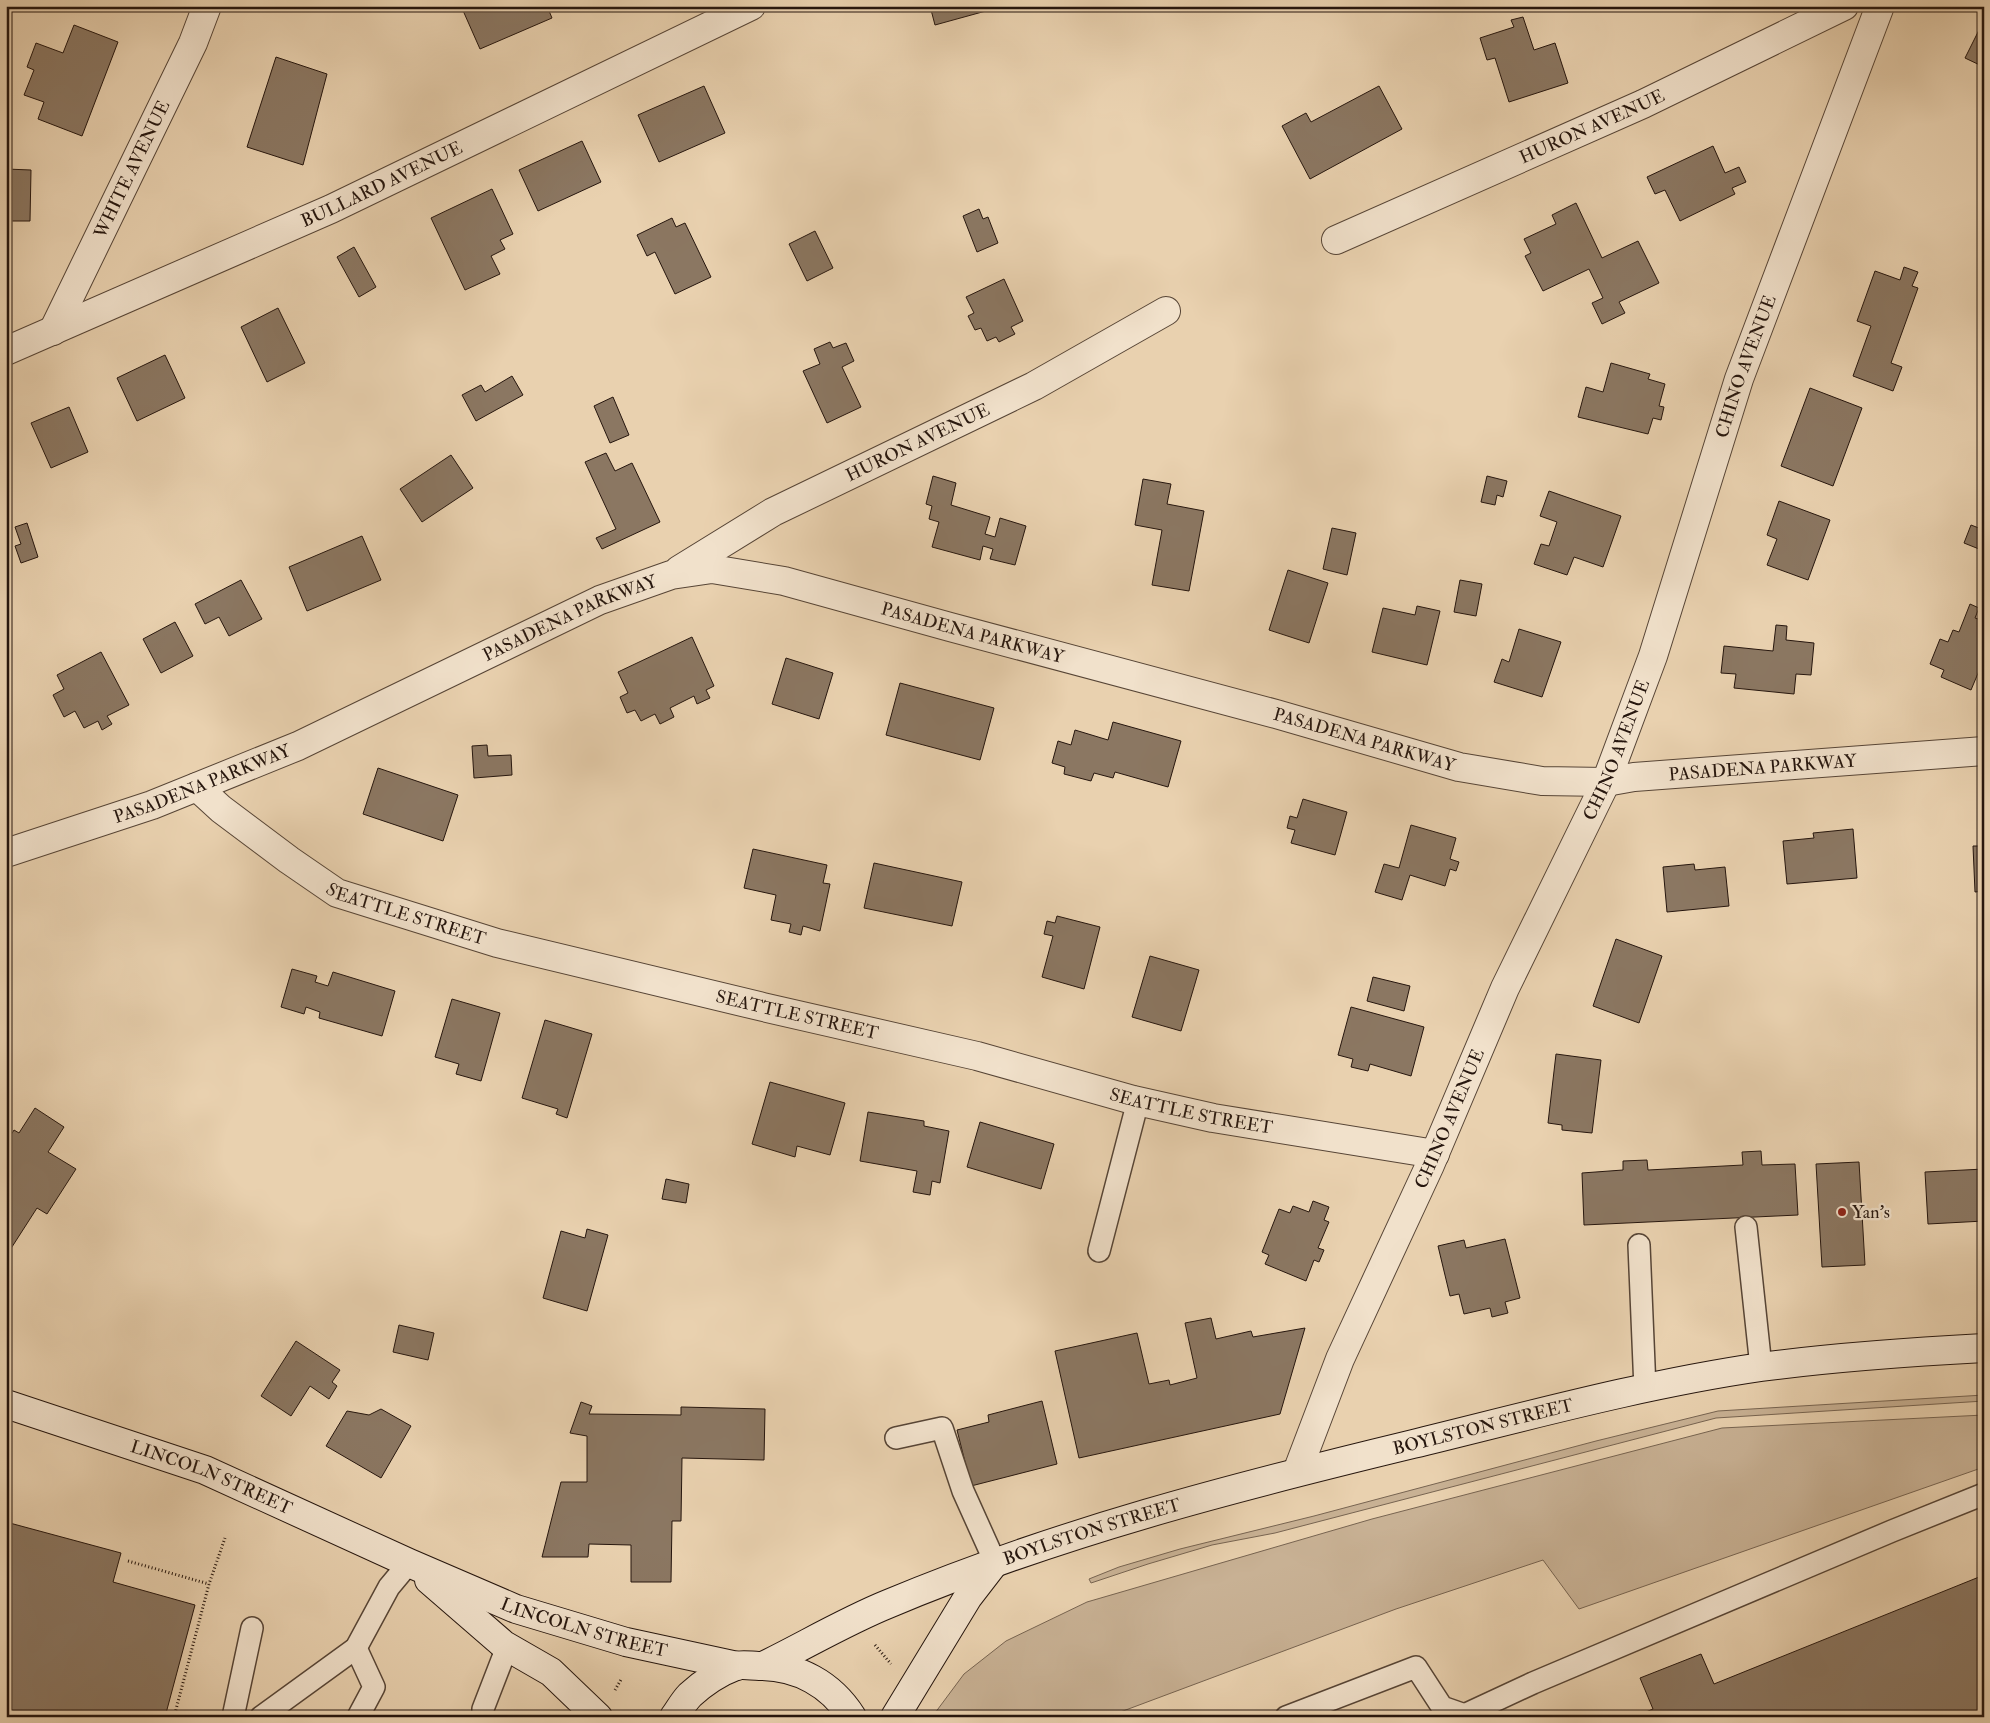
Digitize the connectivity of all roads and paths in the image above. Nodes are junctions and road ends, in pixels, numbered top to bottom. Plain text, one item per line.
1 (207, 6) edge
2 (751, 6) edge
3 (1844, 6) edge
4 (1880, 6) edge
5 (1336, 240) dead end
6 (1166, 311) dead end
7 (53, 331) junction
8 (6, 351) edge
9 (671, 575) junction
10 (1984, 751) edge
11 (1606, 782) junction
12 (197, 787) junction
13 (6, 852) edge
14 (1138, 1101) junction
15 (1435, 1154) junction
16 (1746, 1227) dead end
17 (1639, 1245) dead end
18 (1099, 1251) dead end
19 (1984, 1348) edge
20 (1760, 1368) junction
21 (1645, 1389) junction
22 (6, 1404) edge
23 (896, 1438) dead end
24 (1297, 1472) junction
25 (1984, 1494) edge
26 (225, 1538) dead end
27 (128, 1560) dead end
28 (995, 1562) junction
29 (409, 1563) junction
30 (209, 1584) junction
31 (252, 1628) dead end
32 (874, 1643) dead end
33 (507, 1647) junction
34 (356, 1648) junction
35 (891, 1664) dead end
36 (750, 1666) junction
37 (1461, 1716) edge
38 (174, 1717) edge
39 (233, 1717) edge
40 (261, 1717) edge
41 (358, 1717) edge
42 (483, 1717) edge
43 (598, 1717) edge
44 (674, 1717) edge
45 (852, 1717) edge
46 (895, 1717) edge
47 (1286, 1717) edge

1 - 7 street, WHITE AVENUE
2 - 7 street, BULLARD AVENUE
3 - 5 street, HURON AVENUE
4 - 11 street, CHINO AVENUE
6 - 9 street, HURON AVENUE
7 - 8 street, BULLARD AVENUE
9 - 11 street, PASADENA PARKWAY
9 - 12 street, PASADENA PARKWAY
10 - 11 street, PASADENA PARKWAY
11 - 15 street, CHINO AVENUE
12 - 13 street, PASADENA PARKWAY
12 - 14 street, SEATTLE STREET
14 - 15 street, SEATTLE STREET
14 - 18 lane
15 - 24 street, CHINO AVENUE
16 - 20 lane
17 - 21 lane
19 - 20 street, BOYLSTON STREET
20 - 21 street, BOYLSTON STREET
21 - 24 street, BOYLSTON STREET
22 - 29 street, LINCOLN STREET
23 - 28 lane
24 - 28 street, BOYLSTON STREET
25 - 37 lane
26 - 30 path
27 - 30 path
28 - 36 street, BOYLSTON STREET
28 - 46 street, BOYLSTON STREET
29 - 33 street, LINCOLN STREET
29 - 34 lane
29 - 36 street, LINCOLN STREET
30 - 38 path
31 - 39 lane
32 - 35 path
33 - 42 lane
33 - 43 street, LINCOLN STREET
34 - 40 lane
34 - 41 lane
36 - 44 street, BOYLSTON STREET
36 - 45 street, LINCOLN STREET
37 - 47 lane

